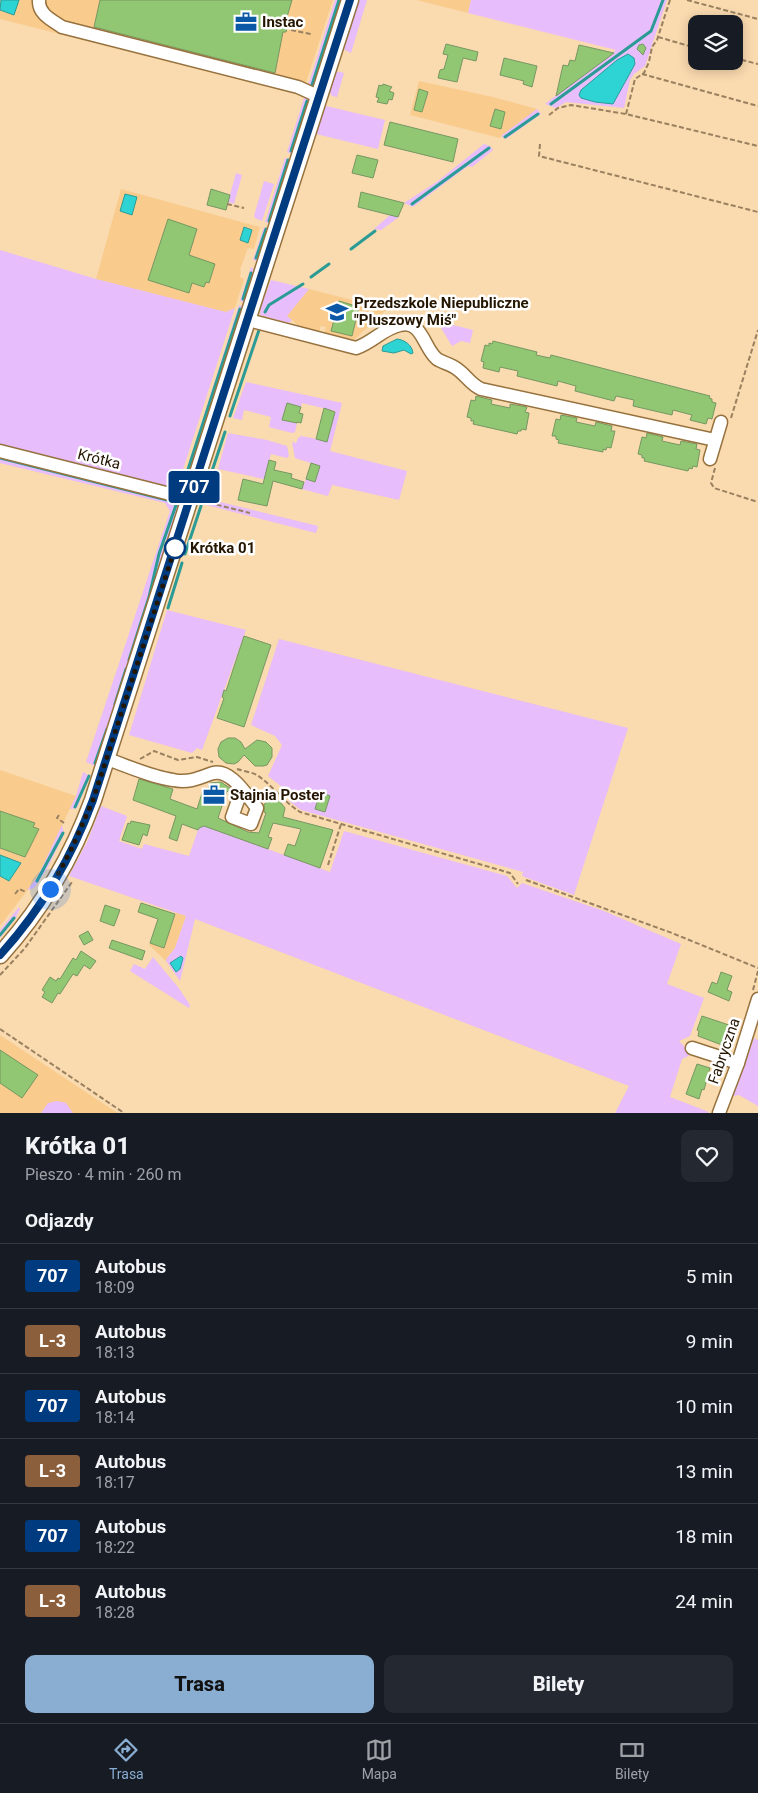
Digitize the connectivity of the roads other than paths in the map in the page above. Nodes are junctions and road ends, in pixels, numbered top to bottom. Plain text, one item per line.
1 (39, 0) edge
2 (350, 0) edge
3 (320, 97) junction
4 (248, 320) junction
5 (726, 421) road end
6 (715, 440) junction
7 (0, 451) edge
8 (713, 462) road end
9 (194, 500) junction
10 (106, 759) junction
11 (242, 789) dead end
12 (0, 955) edge
13 (758, 999) edge
14 (753, 1033) edge
15 (692, 1048) dead end
16 (738, 1063) junction
17 (719, 1113) edge

1 - 3 street
2 - 3 main road
3 - 4 main road
4 - 6 street
4 - 9 main road
5 - 6 street
6 - 8 street
7 - 9 street, Krótka
9 - 10 main road
10 - 11 street
10 - 12 main road
13 - 14 street, Fabryczna
14 - 16 street, Fabryczna
15 - 16 street
16 - 17 street, Fabryczna

